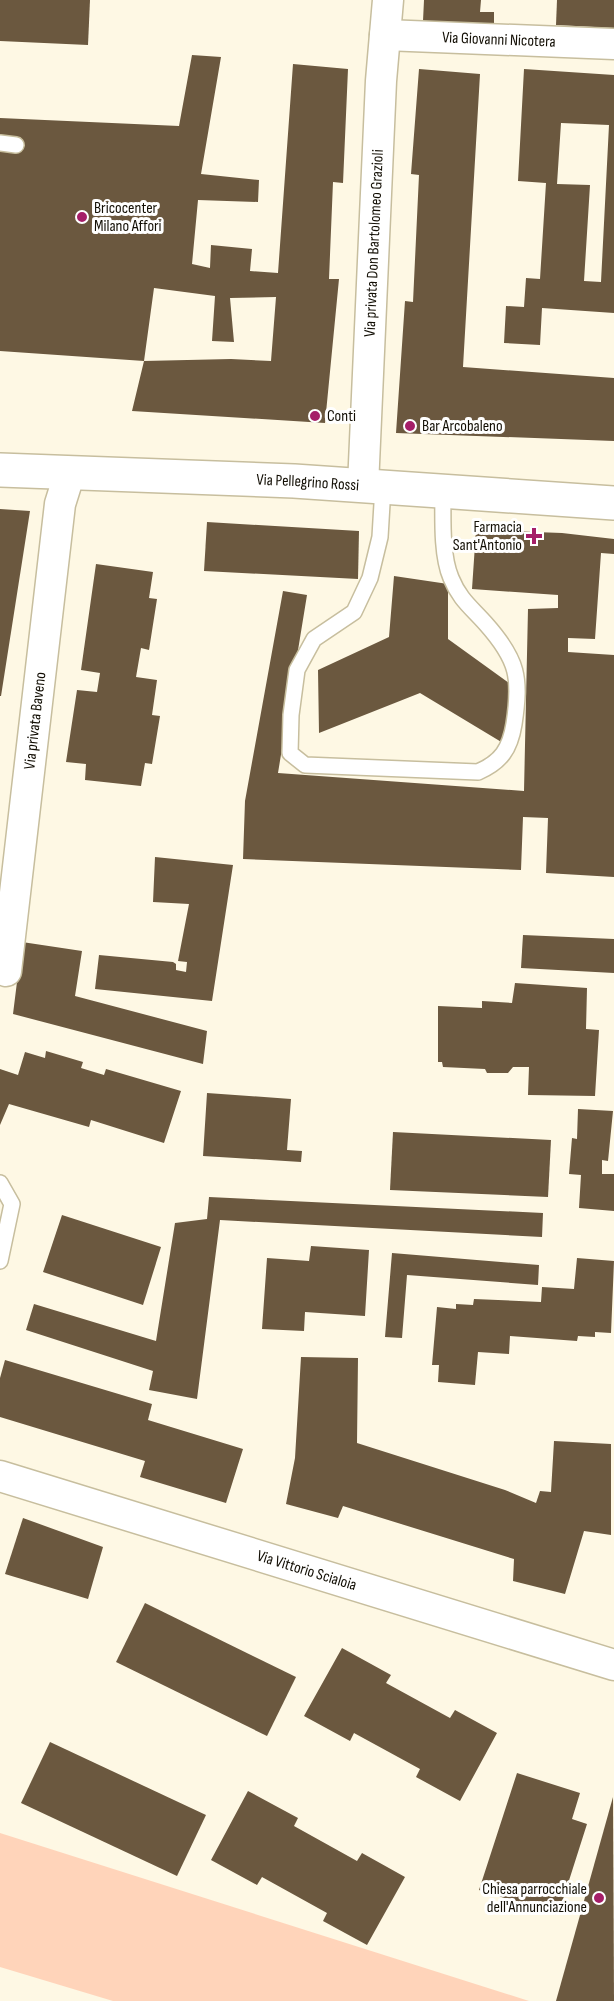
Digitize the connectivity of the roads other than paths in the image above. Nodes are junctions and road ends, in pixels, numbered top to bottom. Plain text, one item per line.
1 (388, 0) edge
2 (385, 36) junction
3 (614, 44) edge
4 (0, 143) edge
5 (16, 145) dead end
6 (0, 470) edge
7 (70, 472) junction
8 (373, 487) junction
9 (443, 491) junction
10 (614, 503) edge
11 (6, 971) dead end
12 (0, 1183) edge
13 (0, 1261) edge
14 (0, 1476) edge
15 (614, 1665) edge

1 - 2 street, Via privata Don Bartolomeo Grazioli
2 - 3 street, Via Giovanni Nicotera
2 - 8 street, Via privata Don Bartolomeo Grazioli
4 - 5 lane
6 - 7 main road, Via Pellegrino Rossi
7 - 8 main road, Via Pellegrino Rossi
7 - 11 street, Via privata Baveno
8 - 9 main road, Via Pellegrino Rossi
8 - 9 lane
9 - 10 main road, Via Pellegrino Rossi
12 - 13 lane
14 - 15 street, Via Vittorio Scialoia

